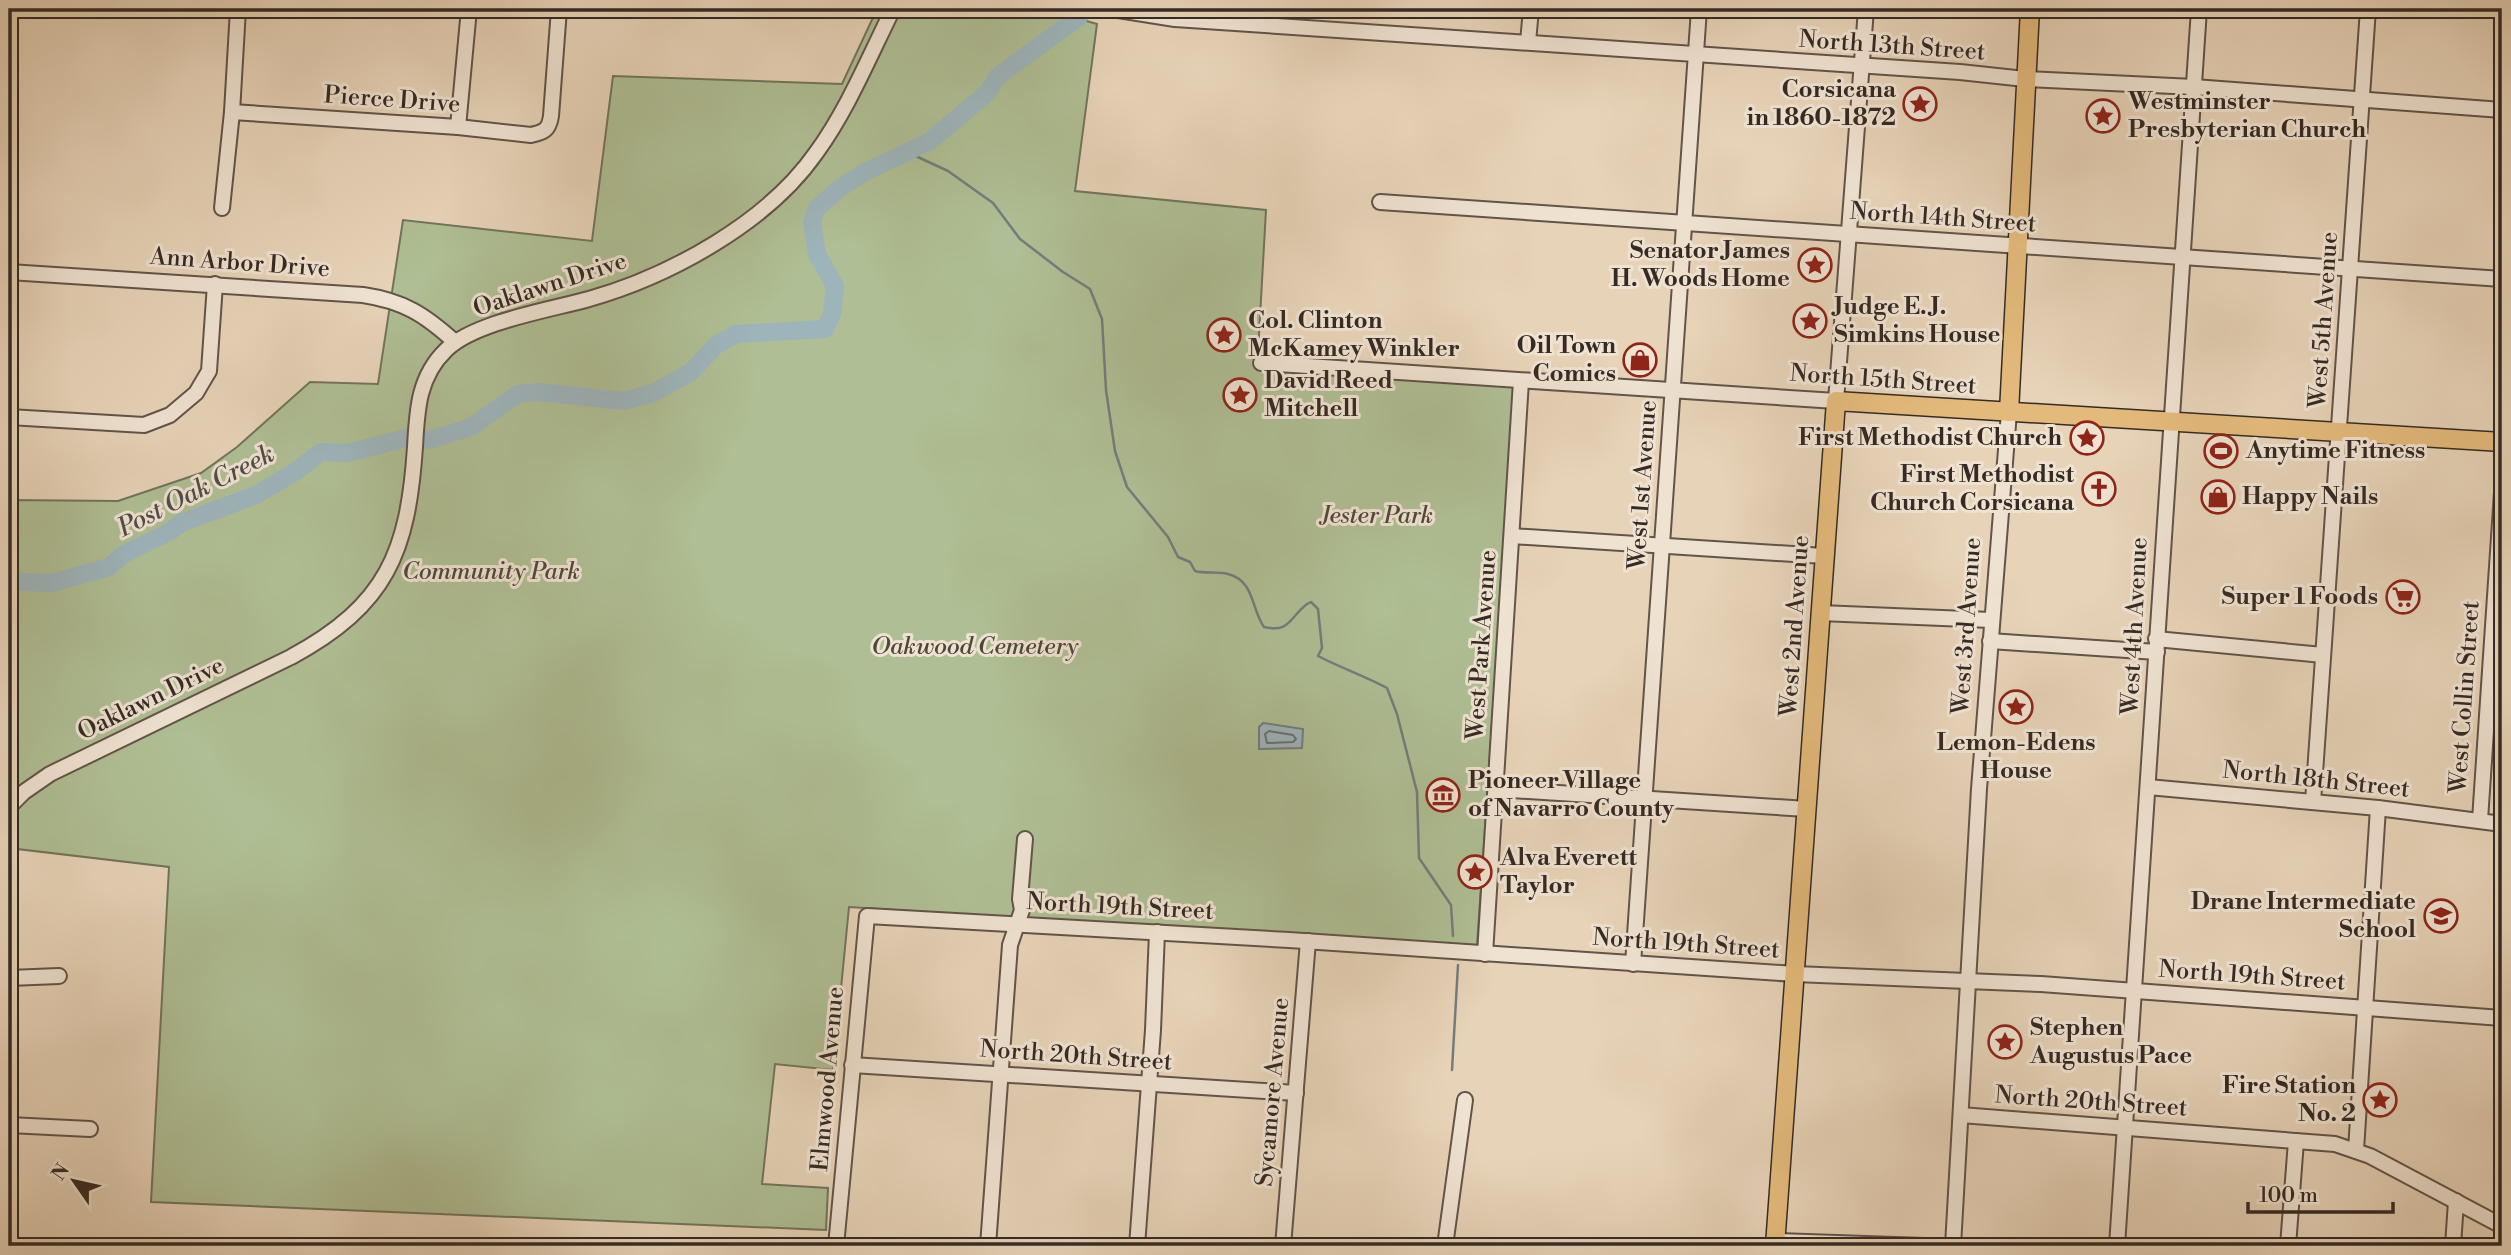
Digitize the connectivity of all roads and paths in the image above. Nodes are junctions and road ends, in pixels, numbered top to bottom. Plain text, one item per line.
1 (238, 9) edge
2 (469, 9) edge
3 (559, 9) edge
4 (893, 9) edge
5 (1113, 9) edge
6 (1531, 9) edge
7 (1699, 9) edge
8 (1866, 9) edge
9 (2030, 9) edge
10 (2199, 9) edge
11 (2368, 9) edge
12 (1528, 42) junction
13 (1696, 55) junction
14 (1862, 66) junction
15 (2025, 79) junction
16 (2194, 88) junction
17 (2361, 101) junction
18 (2502, 110) edge
19 (232, 112) junction
20 (458, 127) junction
21 (1380, 202) dead end
22 (222, 208) dead end
23 (1684, 223) junction
24 (1849, 234) junction
25 (2016, 246) junction
26 (2182, 257) junction
27 (2350, 268) junction
28 (9, 272) edge
29 (2502, 279) edge
30 (215, 284) junction
31 (455, 342) junction
32 (1261, 363) dead end
33 (1521, 381) junction
34 (1673, 391) junction
35 (1836, 401) junction
36 (2009, 412) junction
37 (9, 417) edge
38 (2171, 422) junction
39 (2340, 432) junction
40 (2502, 442) edge
41 (2502, 492) edge
42 (1512, 536) junction
43 (1662, 546) junction
44 (1824, 556) junction
45 (1820, 613) junction
46 (1991, 620) junction
47 (1990, 641) junction
48 (2157, 645) junction
49 (2323, 655) junction
50 (2148, 787) junction
51 (1496, 789) junction
52 (1645, 799) junction
53 (2313, 802) junction
54 (9, 807) edge
55 (2378, 808) junction
56 (1807, 809) junction
57 (2480, 820) junction
58 (2502, 824) edge
59 (1025, 839) dead end
60 (867, 916) joint
61 (1017, 924) junction
62 (1157, 932) junction
63 (1307, 941) junction
64 (1485, 954) junction
65 (1633, 964) junction
66 (1795, 974) junction
67 (59, 976) dead end
68 (9, 978) edge
69 (1969, 981) junction
70 (2136, 991) junction
71 (2365, 1007) junction
72 (2502, 1018) edge
73 (852, 1065) junction
74 (1002, 1074) junction
75 (1149, 1084) junction
76 (1296, 1093) junction
77 (1465, 1100) dead end
78 (1961, 1115) junction
79 (9, 1125) edge
80 (2125, 1127) junction
81 (90, 1129) dead end
82 (2296, 1141) junction
83 (2356, 1150) junction
84 (2456, 1201) junction
85 (2502, 1226) edge
86 (1776, 1243) edge
87 (836, 1246) edge
88 (988, 1246) edge
89 (1137, 1246) edge
90 (1283, 1246) edge
91 (1445, 1246) edge
92 (1924, 1246) edge
93 (1953, 1246) edge
94 (2117, 1246) edge
95 (2288, 1246) edge
96 (2453, 1246) edge

1 - 19 street
2 - 20 street
3 - 20 street, Pierce Drive
4 - 31 street, Oaklawn Drive
5 - 12 street, North 13th Street
6 - 12 street
7 - 13 street, West 1st Avenue
8 - 14 street, West 2nd Avenue
9 - 15 main road, West 3rd Avenue
10 - 16 street, West 4th Avenue
11 - 17 street, West 5th Avenue
12 - 13 street, North 13th Street
13 - 14 street, North 13th Street
13 - 23 street, West 1st Avenue
14 - 15 street, North 13th Street
14 - 24 street, West 2nd Avenue
15 - 16 street, North 13th Street
15 - 25 main road, West 3rd Avenue
16 - 17 street, North 13th Street
16 - 26 street, West 4th Avenue
17 - 18 street, North 13th Street
17 - 27 street, West 5th Avenue
19 - 20 street, Pierce Drive
19 - 22 street
21 - 23 street, North 14th Street
23 - 24 street, North 14th Street
23 - 34 street, West 1st Avenue
24 - 25 street, North 14th Street
24 - 35 street, West 2nd Avenue
25 - 26 street, North 14th Street
25 - 36 main road, West 3rd Avenue
26 - 27 street, North 14th Street
26 - 38 street, West 4th Avenue
27 - 29 street, North 14th Street
27 - 39 street, West 5th Avenue
28 - 30 street, Ann Arbor Drive
30 - 31 street, Ann Arbor Drive
30 - 37 street
31 - 54 street, Oaklawn Drive
32 - 33 street, North 15th Street
33 - 34 street, North 15th Street
33 - 42 street, West Park Avenue
34 - 35 street, North 15th Street
34 - 43 street, West 1st Avenue
35 - 36 main road, North 15th Street
35 - 44 main road, West 2nd Avenue
36 - 38 main road, North 15th Street
36 - 46 street, West 3rd Avenue
38 - 39 main road, North 15th Street
38 - 48 street, West 4th Avenue
39 - 40 main road, North 15th Street
39 - 49 street, West 5th Avenue
41 - 57 street, West Collin Street
42 - 43 street
42 - 51 street, West Park Avenue
43 - 44 street
43 - 52 street, West 1st Avenue
44 - 45 main road, West 2nd Avenue
45 - 46 street
45 - 56 main road, West 2nd Avenue
46 - 47 street, West 3rd Avenue
47 - 48 street
47 - 69 street, West 3rd Avenue
48 - 49 street
48 - 50 street, West 4th Avenue
49 - 53 street, West 5th Avenue
50 - 53 street, North 18th Street
50 - 70 street, West 4th Avenue
51 - 52 street
51 - 64 street, West Park Avenue
52 - 56 street
52 - 65 street, West 1st Avenue
53 - 55 street, North 18th Street
55 - 57 street, North 18th Street
55 - 71 street
56 - 66 main road, West 2nd Avenue
57 - 58 street, North 18th Street
59 - 61 street
60 - 61 street, North 19th Street
60 - 73 street, Elmwood Avenue
61 - 62 street, North 19th Street
61 - 74 street
62 - 63 street, North 19th Street
62 - 75 street
63 - 64 street, North 19th Street
63 - 76 street, Sycamore Avenue
64 - 65 street, North 19th Street
65 - 66 street, North 19th Street
66 - 69 street, North 19th Street
66 - 86 main road, West 2nd Avenue
67 - 68 street
69 - 70 street, North 19th Street
69 - 78 street, West 3rd Avenue
70 - 71 street, North 19th Street
70 - 80 street, West 4th Avenue
71 - 72 street, North 19th Street
71 - 83 street
73 - 74 street, North 20th Street
73 - 87 street, Elmwood Avenue
74 - 75 street, North 20th Street
74 - 88 street
75 - 76 street, North 20th Street
75 - 89 street
76 - 90 street, Sycamore Avenue
77 - 91 street
78 - 80 street, North 20th Street
78 - 93 street, West 3rd Avenue
79 - 81 street
80 - 82 street, North 20th Street
80 - 94 street, West 4th Avenue
82 - 83 street, North 20th Street
82 - 95 street
83 - 84 street, North 20th Street
84 - 85 street, North 20th Street
84 - 96 street
86 - 92 street

